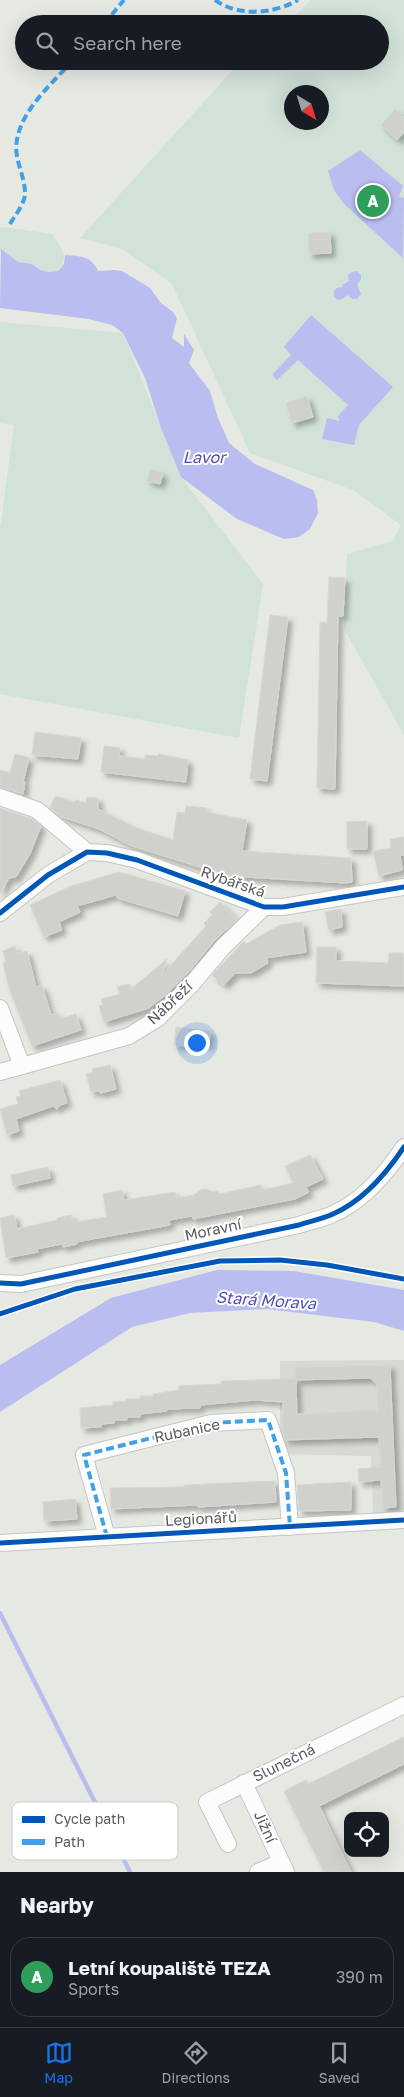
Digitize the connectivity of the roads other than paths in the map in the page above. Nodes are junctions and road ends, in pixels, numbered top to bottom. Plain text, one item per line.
1 (0, 798) edge
2 (87, 852) junction
3 (404, 887) edge
4 (264, 907) junction
5 (0, 913) edge
6 (0, 1008) edge
7 (22, 1066) junction
8 (0, 1072) edge
9 (404, 1147) edge
10 (0, 1283) edge
11 (404, 1520) edge
12 (290, 1526) junction
13 (107, 1537) junction
14 (0, 1543) edge
15 (404, 1705) edge
16 (244, 1783) junction
17 (228, 1844) dead end
18 (283, 1867) edge
19 (258, 1872) edge

1 - 2 street
2 - 4 street, Rybářská
2 - 5 street
3 - 4 street, Rybářská
4 - 7 street, Nábřeží
6 - 7 street
7 - 8 street, Nábřeží
9 - 10 street, Moravní
11 - 12 street, Legionářů
12 - 13 street, Legionářů
12 - 13 street, Rubanice
13 - 14 street, Legionářů
15 - 16 street, Slunečná
16 - 17 street, Slunečná
16 - 18 street, Jižní
18 - 19 street

